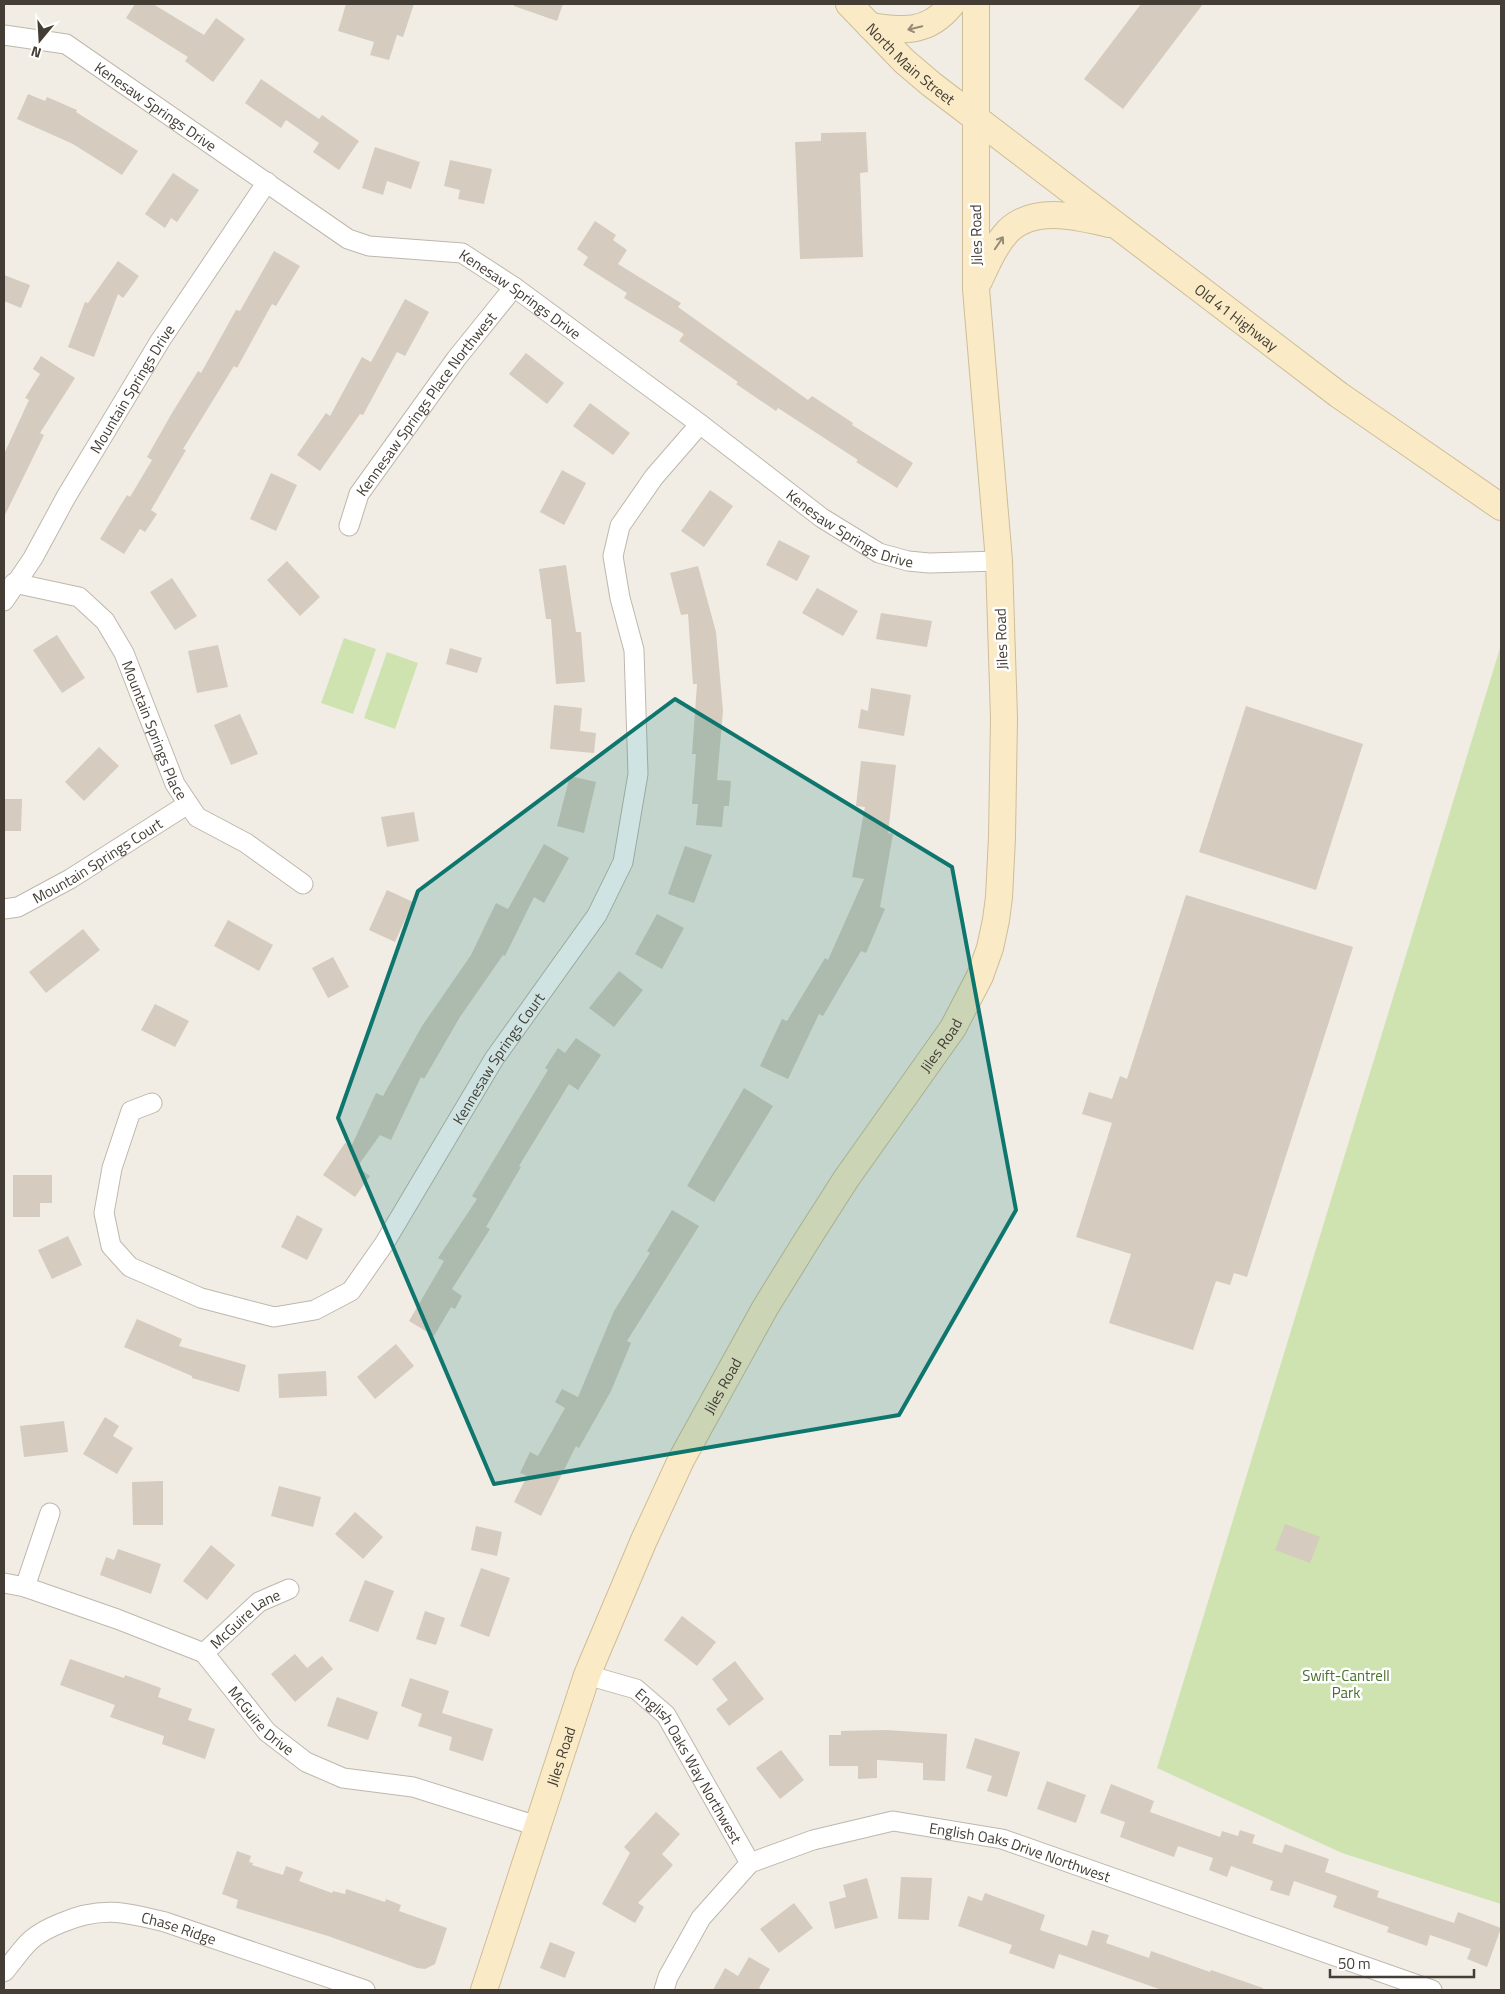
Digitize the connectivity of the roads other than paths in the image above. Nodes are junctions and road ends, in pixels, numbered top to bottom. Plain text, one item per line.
1 (849, 4) edge
2 (952, 4) edge
3 (976, 4) edge
4 (870, 26) junction
5 (4, 35) edge
6 (976, 119) junction
7 (267, 182) junction
8 (1116, 225) junction
9 (514, 286) junction
10 (976, 286) junction
11 (700, 424) junction
12 (1501, 507) edge
13 (349, 526) dead end
14 (999, 561) junction
15 (14, 583) junction
16 (4, 600) edge
17 (188, 804) junction
18 (303, 884) dead end
19 (4, 908) edge
20 (152, 1103) dead end
21 (50, 1513) dead end
22 (4, 1582) edge
23 (24, 1587) junction
24 (289, 1589) dead end
25 (204, 1653) junction
26 (587, 1675) junction
27 (537, 1826) junction
28 (750, 1863) junction
29 (4, 1972) edge
30 (365, 1990) edge
31 (484, 1990) edge
32 (664, 1990) edge
33 (1432, 1990) edge

1 - 4 street, North Main Street
2 -> 4 street
3 - 6 street, Jiles Road
4 - 6 street, North Main Street
5 - 7 street, Kenesaw Springs Drive
6 - 8 street, Old 41 Highway
6 - 10 street, Jiles Road
7 - 9 street, Kenesaw Springs Drive
7 - 15 street, Mountain Springs Drive
10 -> 8 street
8 - 12 street, Old 41 Highway
9 - 11 street, Kenesaw Springs Drive
9 - 13 street, Kennesaw Springs Place Northwest
10 - 14 street, Jiles Road
11 - 14 street, Kenesaw Springs Drive
11 - 20 street, Kennesaw Springs Court
14 - 26 street, Jiles Road
15 - 16 street, Mountain Springs Drive
15 - 17 street, Mountain Springs Place
17 - 18 street, Mountain Springs Place
17 - 19 street, Mountain Springs Court
21 - 23 street
22 - 23 street
23 - 25 street
24 - 25 street, McGuire Lane
25 - 27 street, McGuire Drive
26 - 27 street, Jiles Road
26 - 28 street, English Oaks Way Northwest
27 - 31 street, Jiles Road
28 - 32 street, English Oaks Drive Northwest
28 - 33 street, English Oaks Drive Northwest
29 - 30 street, Chase Ridge

